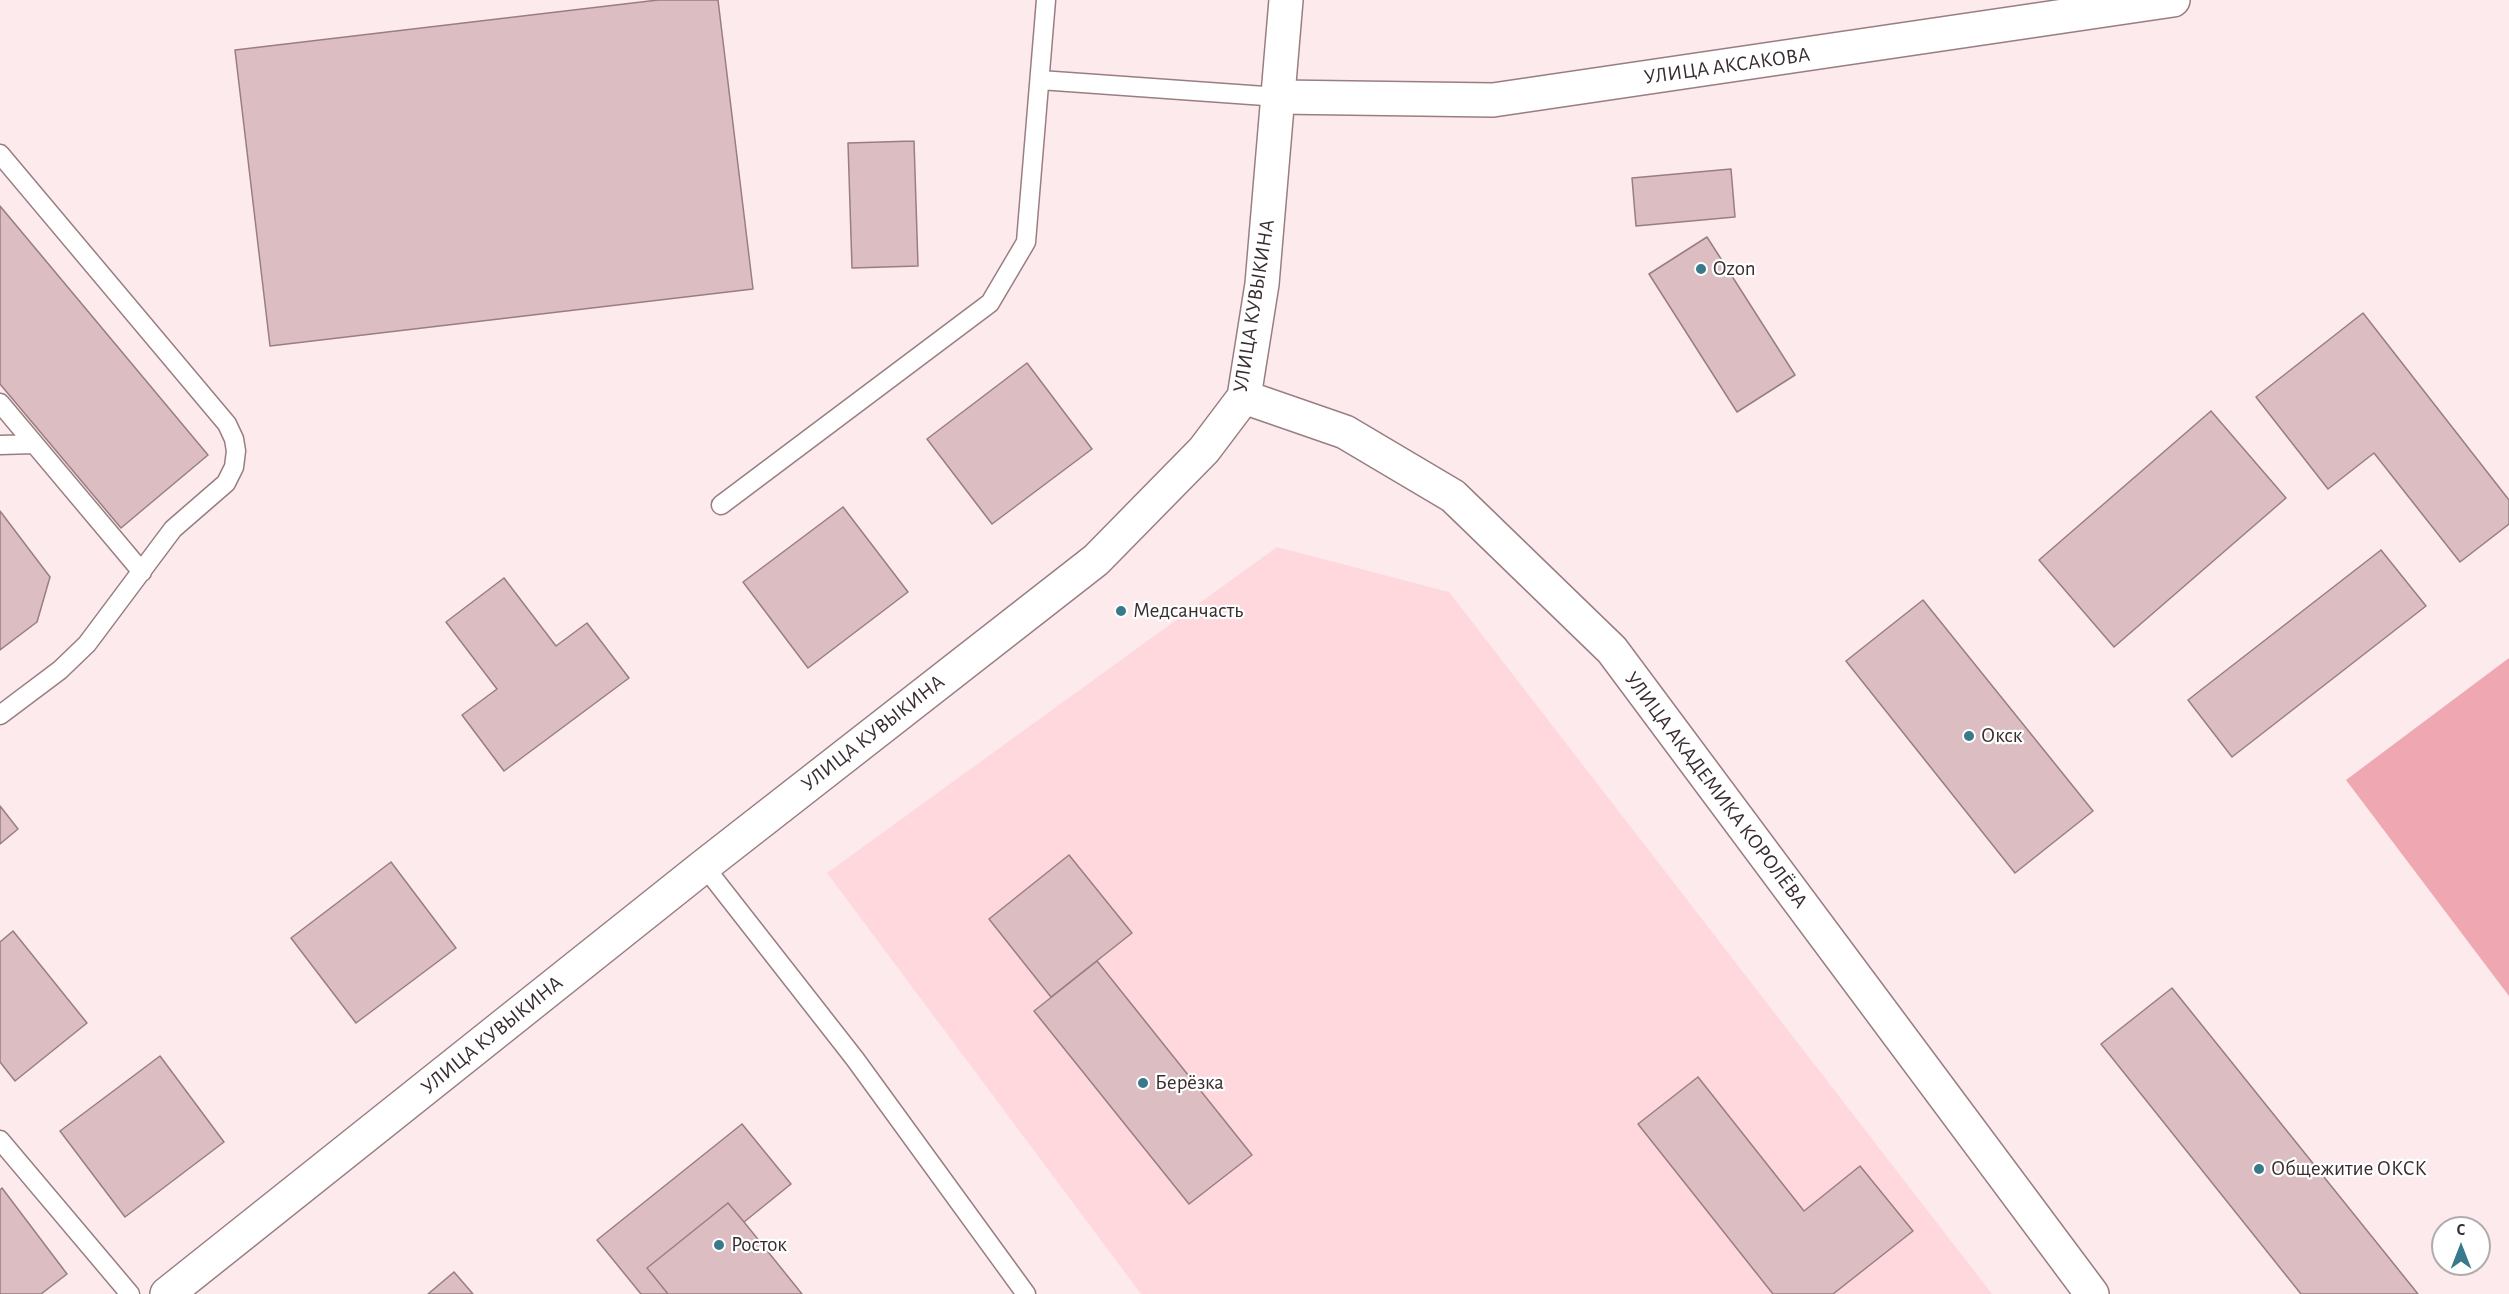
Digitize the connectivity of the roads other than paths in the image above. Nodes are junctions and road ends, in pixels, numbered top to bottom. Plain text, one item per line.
1 (1046, 0) edge
2 (1286, 0) edge
3 (2173, 0) edge
4 (1040, 80) junction
5 (1279, 98) junction
6 (0, 154) edge
7 (1244, 397) junction
8 (0, 404) edge
9 (34, 444) junction
10 (0, 445) edge
11 (721, 505) dead end
12 (142, 572) junction
13 (0, 715) edge
14 (704, 866) junction
15 (0, 1140) edge
16 (130, 1294) edge
17 (167, 1294) edge
18 (1026, 1294) edge
19 (2092, 1294) edge

1 - 4 lane
2 - 5 street, УЛИЦА КУВЫКИНА
3 - 5 street, УЛИЦА АКСАКОВА
4 - 5 lane
4 - 11 lane
5 - 7 street, УЛИЦА КУВЫКИНА
6 - 12 lane
7 - 14 street, УЛИЦА КУВЫКИНА
7 - 19 street, УЛИЦА АКАДЕМИКА КОРОЛЁВА
8 - 9 lane
9 - 10 lane
9 - 12 lane
12 - 13 lane
14 - 17 street, УЛИЦА КУВЫКИНА
14 - 18 lane
15 - 16 lane

